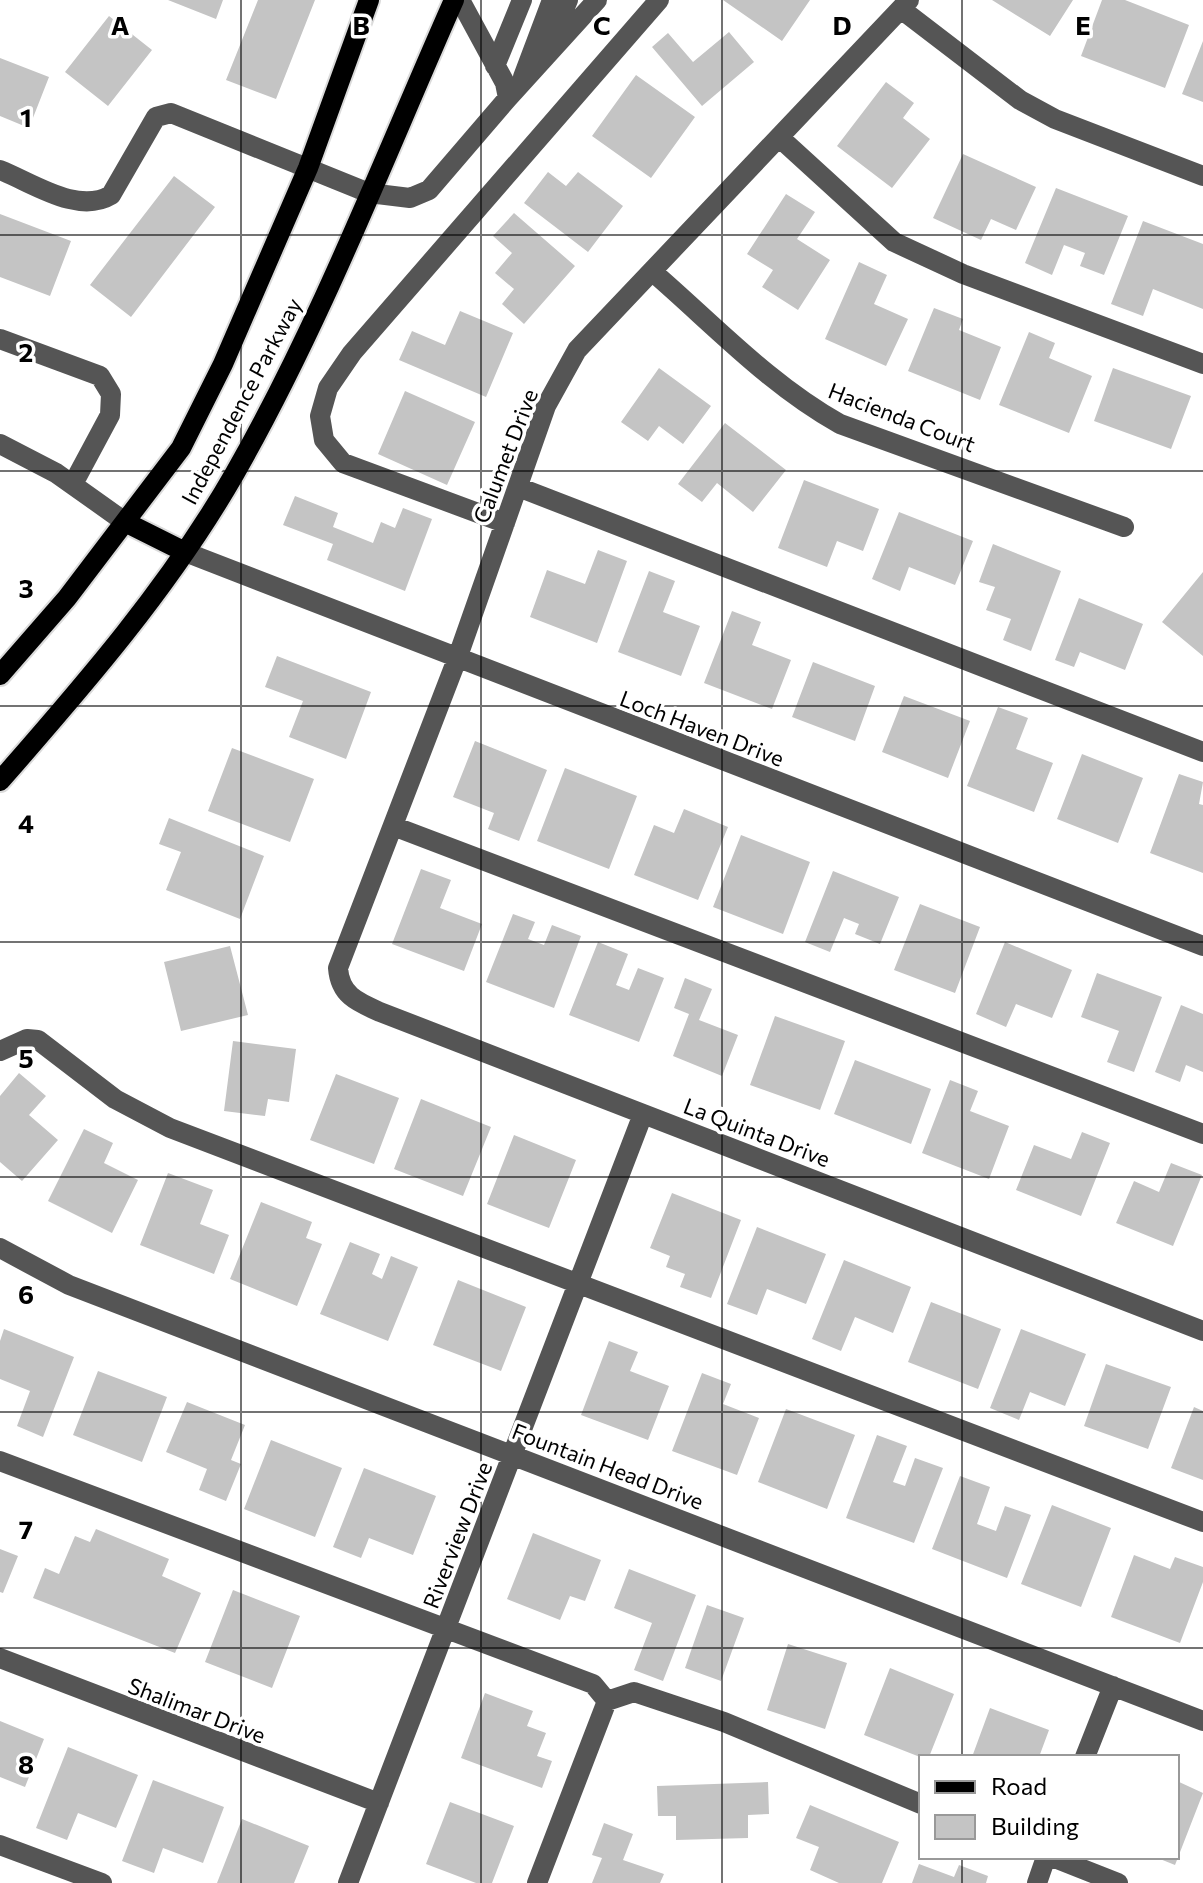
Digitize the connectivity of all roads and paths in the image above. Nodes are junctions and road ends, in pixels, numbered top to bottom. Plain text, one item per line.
1 (369, 0) edge
2 (457, 0) edge
3 (522, 0) edge
4 (538, 0) edge
5 (552, 0) edge
6 (568, 0) edge
7 (659, 0) edge
8 (593, 1) edge
9 (905, 5) edge
10 (543, 60) junction
11 (507, 84) junction
12 (780, 138) junction
13 (308, 168) junction
14 (0, 170) edge
15 (1203, 176) edge
16 (369, 193) junction
17 (654, 273) junction
18 (0, 339) edge
19 (1203, 364) edge
20 (0, 444) edge
21 (73, 484) junction
22 (518, 487) junction
23 (125, 522) junction
24 (505, 523) junction
25 (1124, 527) dead end
26 (185, 552) junction
27 (457, 659) junction
28 (1, 671) edge
29 (1203, 752) edge
30 (0, 781) edge
31 (393, 826) junction
32 (348, 943) joint
33 (1203, 946) edge
34 (0, 1051) edge
35 (643, 1114) junction
36 (1203, 1134) edge
37 (0, 1248) edge
38 (580, 1285) junction
39 (1203, 1331) edge
40 (514, 1456) junction
41 (0, 1461) edge
42 (1203, 1522) edge
43 (446, 1630) junction
44 (0, 1658) edge
45 (1113, 1686) junction
46 (607, 1701) junction
47 (1203, 1721) edge
48 (1086, 1755) edge
49 (379, 1803) junction
50 (919, 1803) edge
51 (0, 1845) edge
52 (1048, 1859) edge
53 (1054, 1859) edge
54 (102, 1883) edge
55 (348, 1883) edge
56 (537, 1883) edge
57 (1037, 1883) edge
58 (1118, 1883) edge

1 - 13 main road, Independence Parkway
2 - 11 street
2 - 16 main road, Independence Parkway
3 - 11 street
4 - 11 street
5 - 11 street
6 - 10 street
7 - 24 street
8 - 10 street
9 - 12 street, Calumet Drive
9 - 15 street
10 - 11 street
11 - 16 street
12 - 17 street, Calumet Drive
12 - 19 street
13 - 14 street
13 - 16 street
13 - 23 main road, Independence Parkway
16 - 26 main road, Independence Parkway
17 - 22 street, Calumet Drive
17 - 25 street, Hacienda Court
18 - 21 street
20 - 21 street
21 - 23 street
22 - 24 street, Calumet Drive
22 - 29 street
23 - 26 main road
23 - 28 main road, Independence Parkway
24 - 27 street, Calumet Drive
26 - 27 street, Loch Haven Drive
26 - 30 main road, Independence Parkway
27 - 31 street, Calumet Drive
27 - 33 street, Loch Haven Drive
31 - 32 street, Calumet Drive
31 - 36 street
32 - 35 street, La Quinta Drive
34 - 38 street
35 - 38 street, Riverview Drive
35 - 39 street, La Quinta Drive
37 - 40 street, Fountain Head Drive
38 - 40 street, Riverview Drive
38 - 42 street
40 - 43 street, Riverview Drive
40 - 45 street, Fountain Head Drive
41 - 43 street
43 - 46 street
43 - 49 street, Riverview Drive
44 - 49 street, Shalimar Drive
45 - 47 street, Fountain Head Drive
45 - 48 street
46 - 50 street
46 - 56 street
49 - 55 street, Riverview Drive
51 - 54 street
52 - 57 street
53 - 58 street

